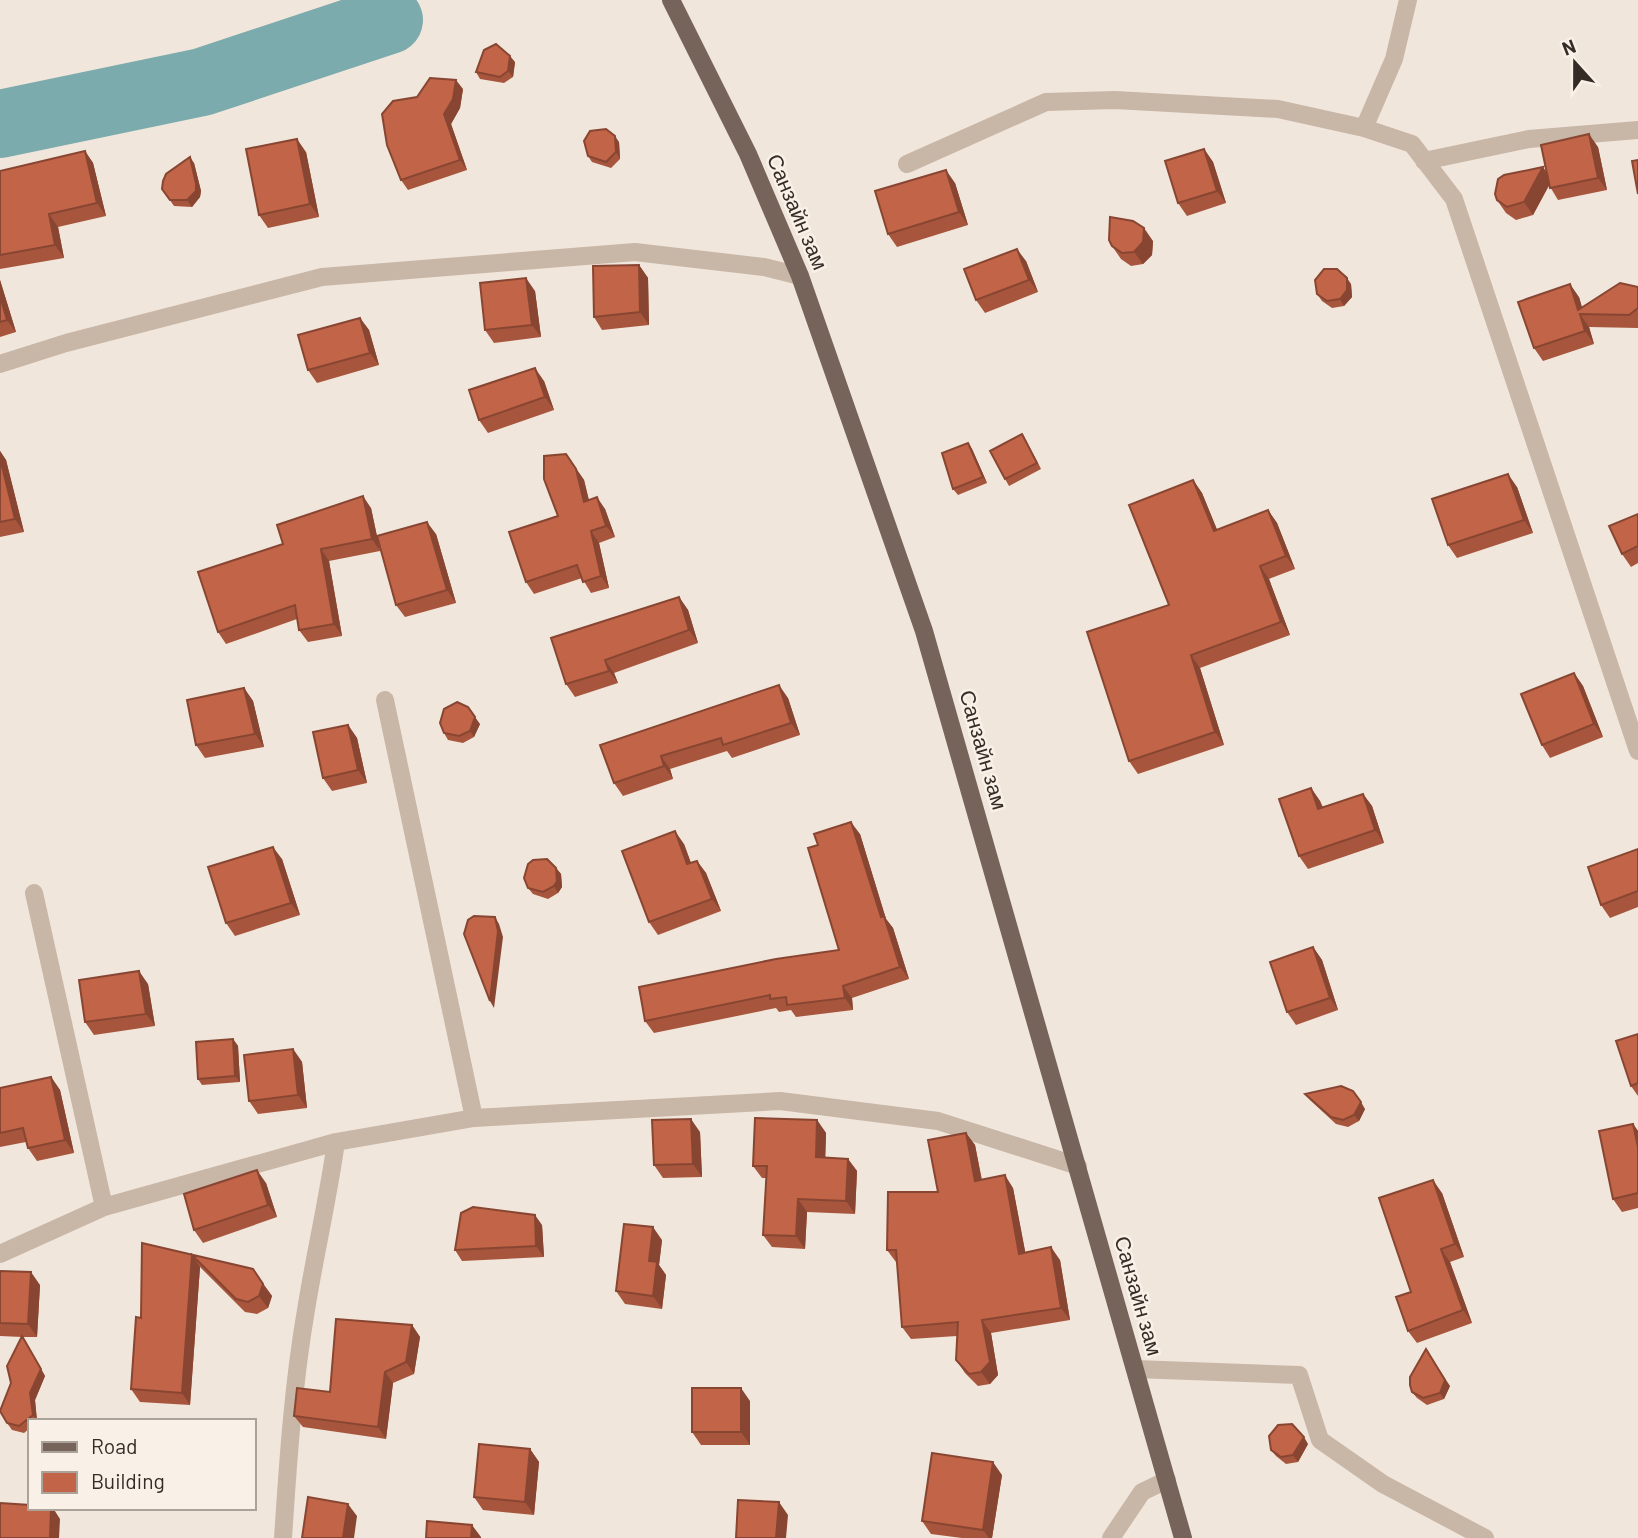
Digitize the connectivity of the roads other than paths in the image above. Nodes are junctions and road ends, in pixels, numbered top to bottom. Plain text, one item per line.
1 (671, 0) edge
2 (1408, 0) edge
3 (1364, 128) junction
4 (1638, 130) edge
5 (1424, 161) junction
6 (907, 164) dead end
7 (800, 275) junction
8 (0, 364) edge
9 (385, 700) dead end
10 (1638, 751) edge
11 (34, 893) dead end
12 (474, 1118) junction
13 (336, 1142) junction
14 (1078, 1166) junction
15 (104, 1207) junction
16 (0, 1254) edge
17 (1135, 1368) junction
18 (1167, 1480) junction
19 (283, 1538) edge
20 (1111, 1538) edge
21 (1183, 1538) edge
22 (1485, 1538) edge

1 - 7 main road, Санзайн зам
2 - 3 street
3 - 5 street
3 - 6 street
4 - 5 street
5 - 10 street
7 - 8 street
7 - 14 main road, Санзайн зам
9 - 12 street
11 - 15 street
12 - 13 street
12 - 14 street
13 - 15 street
13 - 19 street
14 - 17 main road, Санзайн зам
15 - 16 street
17 - 18 main road, Санзайн зам
17 - 22 street
18 - 20 street
18 - 21 main road, Санзайн зам

